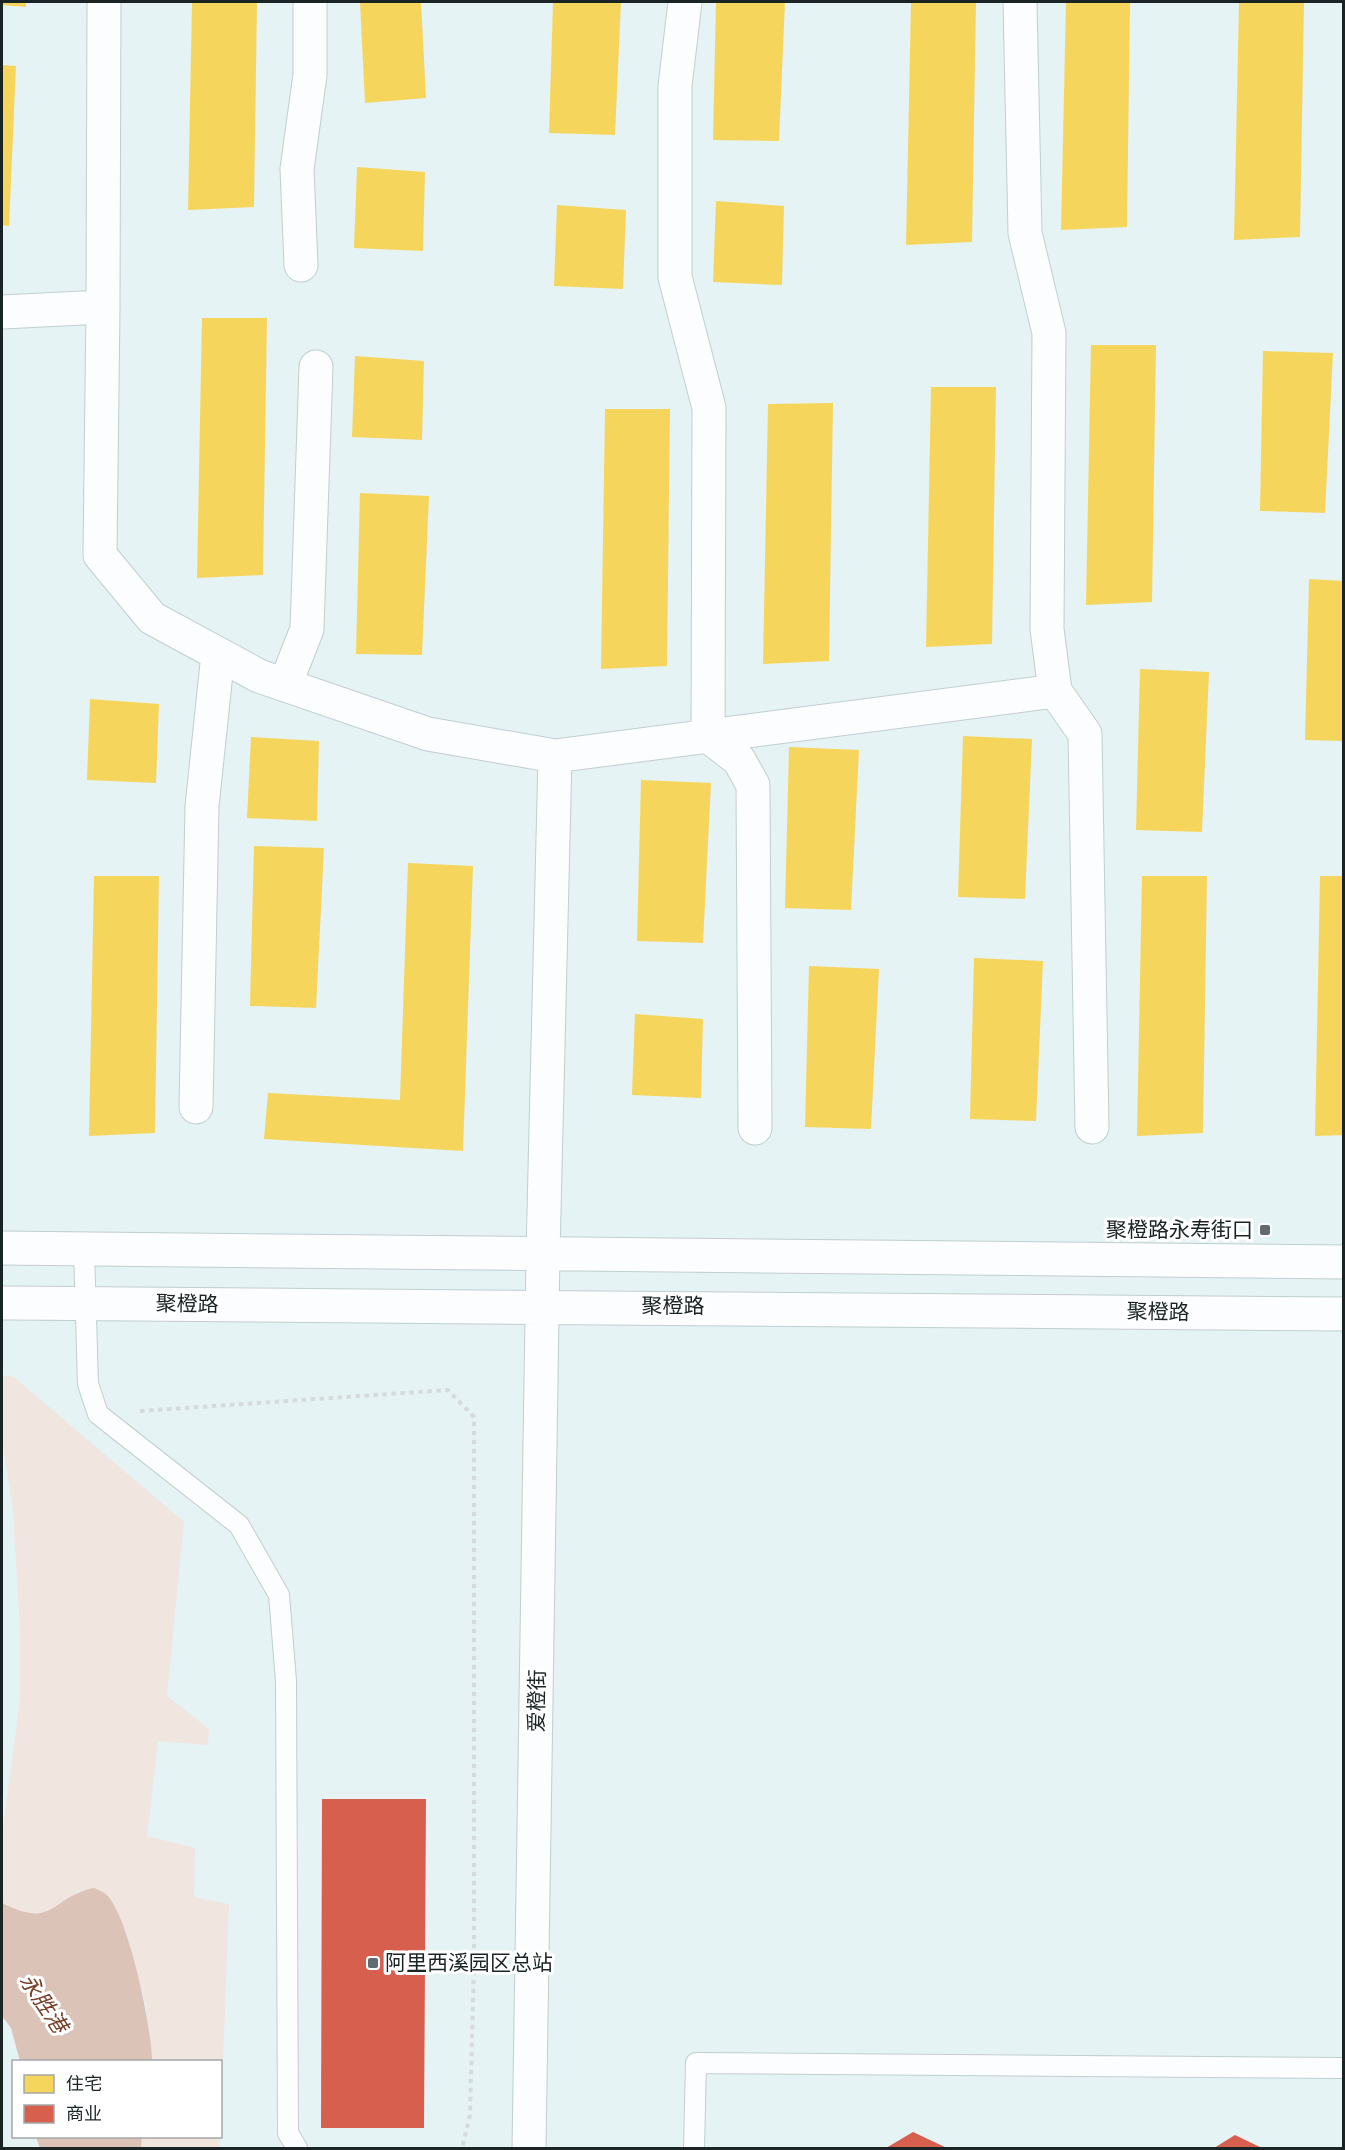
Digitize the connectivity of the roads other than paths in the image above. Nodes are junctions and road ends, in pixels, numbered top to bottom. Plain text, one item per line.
1 (104, 2) edge
2 (310, 2) edge
3 (685, 2) edge
4 (1020, 2) edge
5 (302, 265) dead end
6 (103, 307) junction
7 (2, 312) edge
8 (316, 368) dead end
9 (218, 654) junction
10 (285, 686) junction
11 (1055, 691) junction
12 (708, 736) junction
13 (555, 756) junction
14 (196, 1107) dead end
15 (1092, 1127) dead end
16 (755, 1128) dead end
17 (2, 1248) edge
18 (84, 1249) junction
19 (543, 1253) junction
20 (1344, 1262) edge
21 (2, 1303) edge
22 (85, 1303) junction
23 (543, 1306) junction
24 (1344, 1314) edge
25 (1344, 2068) edge
26 (297, 2148) edge
27 (529, 2148) edge
28 (694, 2148) edge

1 - 6 street
2 - 5 street
3 - 12 street
4 - 11 street
6 - 7 street
6 - 9 street
8 - 10 street
9 - 10 street
9 - 14 street
10 - 13 street
11 - 12 street
11 - 15 street
12 - 13 street
12 - 16 street
13 - 19 street, 爱橙街
17 - 18 street
18 - 19 street
18 - 22 lane
19 - 20 street
19 - 23 street, 爱橙街
21 - 22 street, 聚橙路
22 - 23 street, 聚橙路
22 - 26 lane
23 - 24 street, 聚橙路
23 - 27 street, 爱橙街
25 - 28 lane

